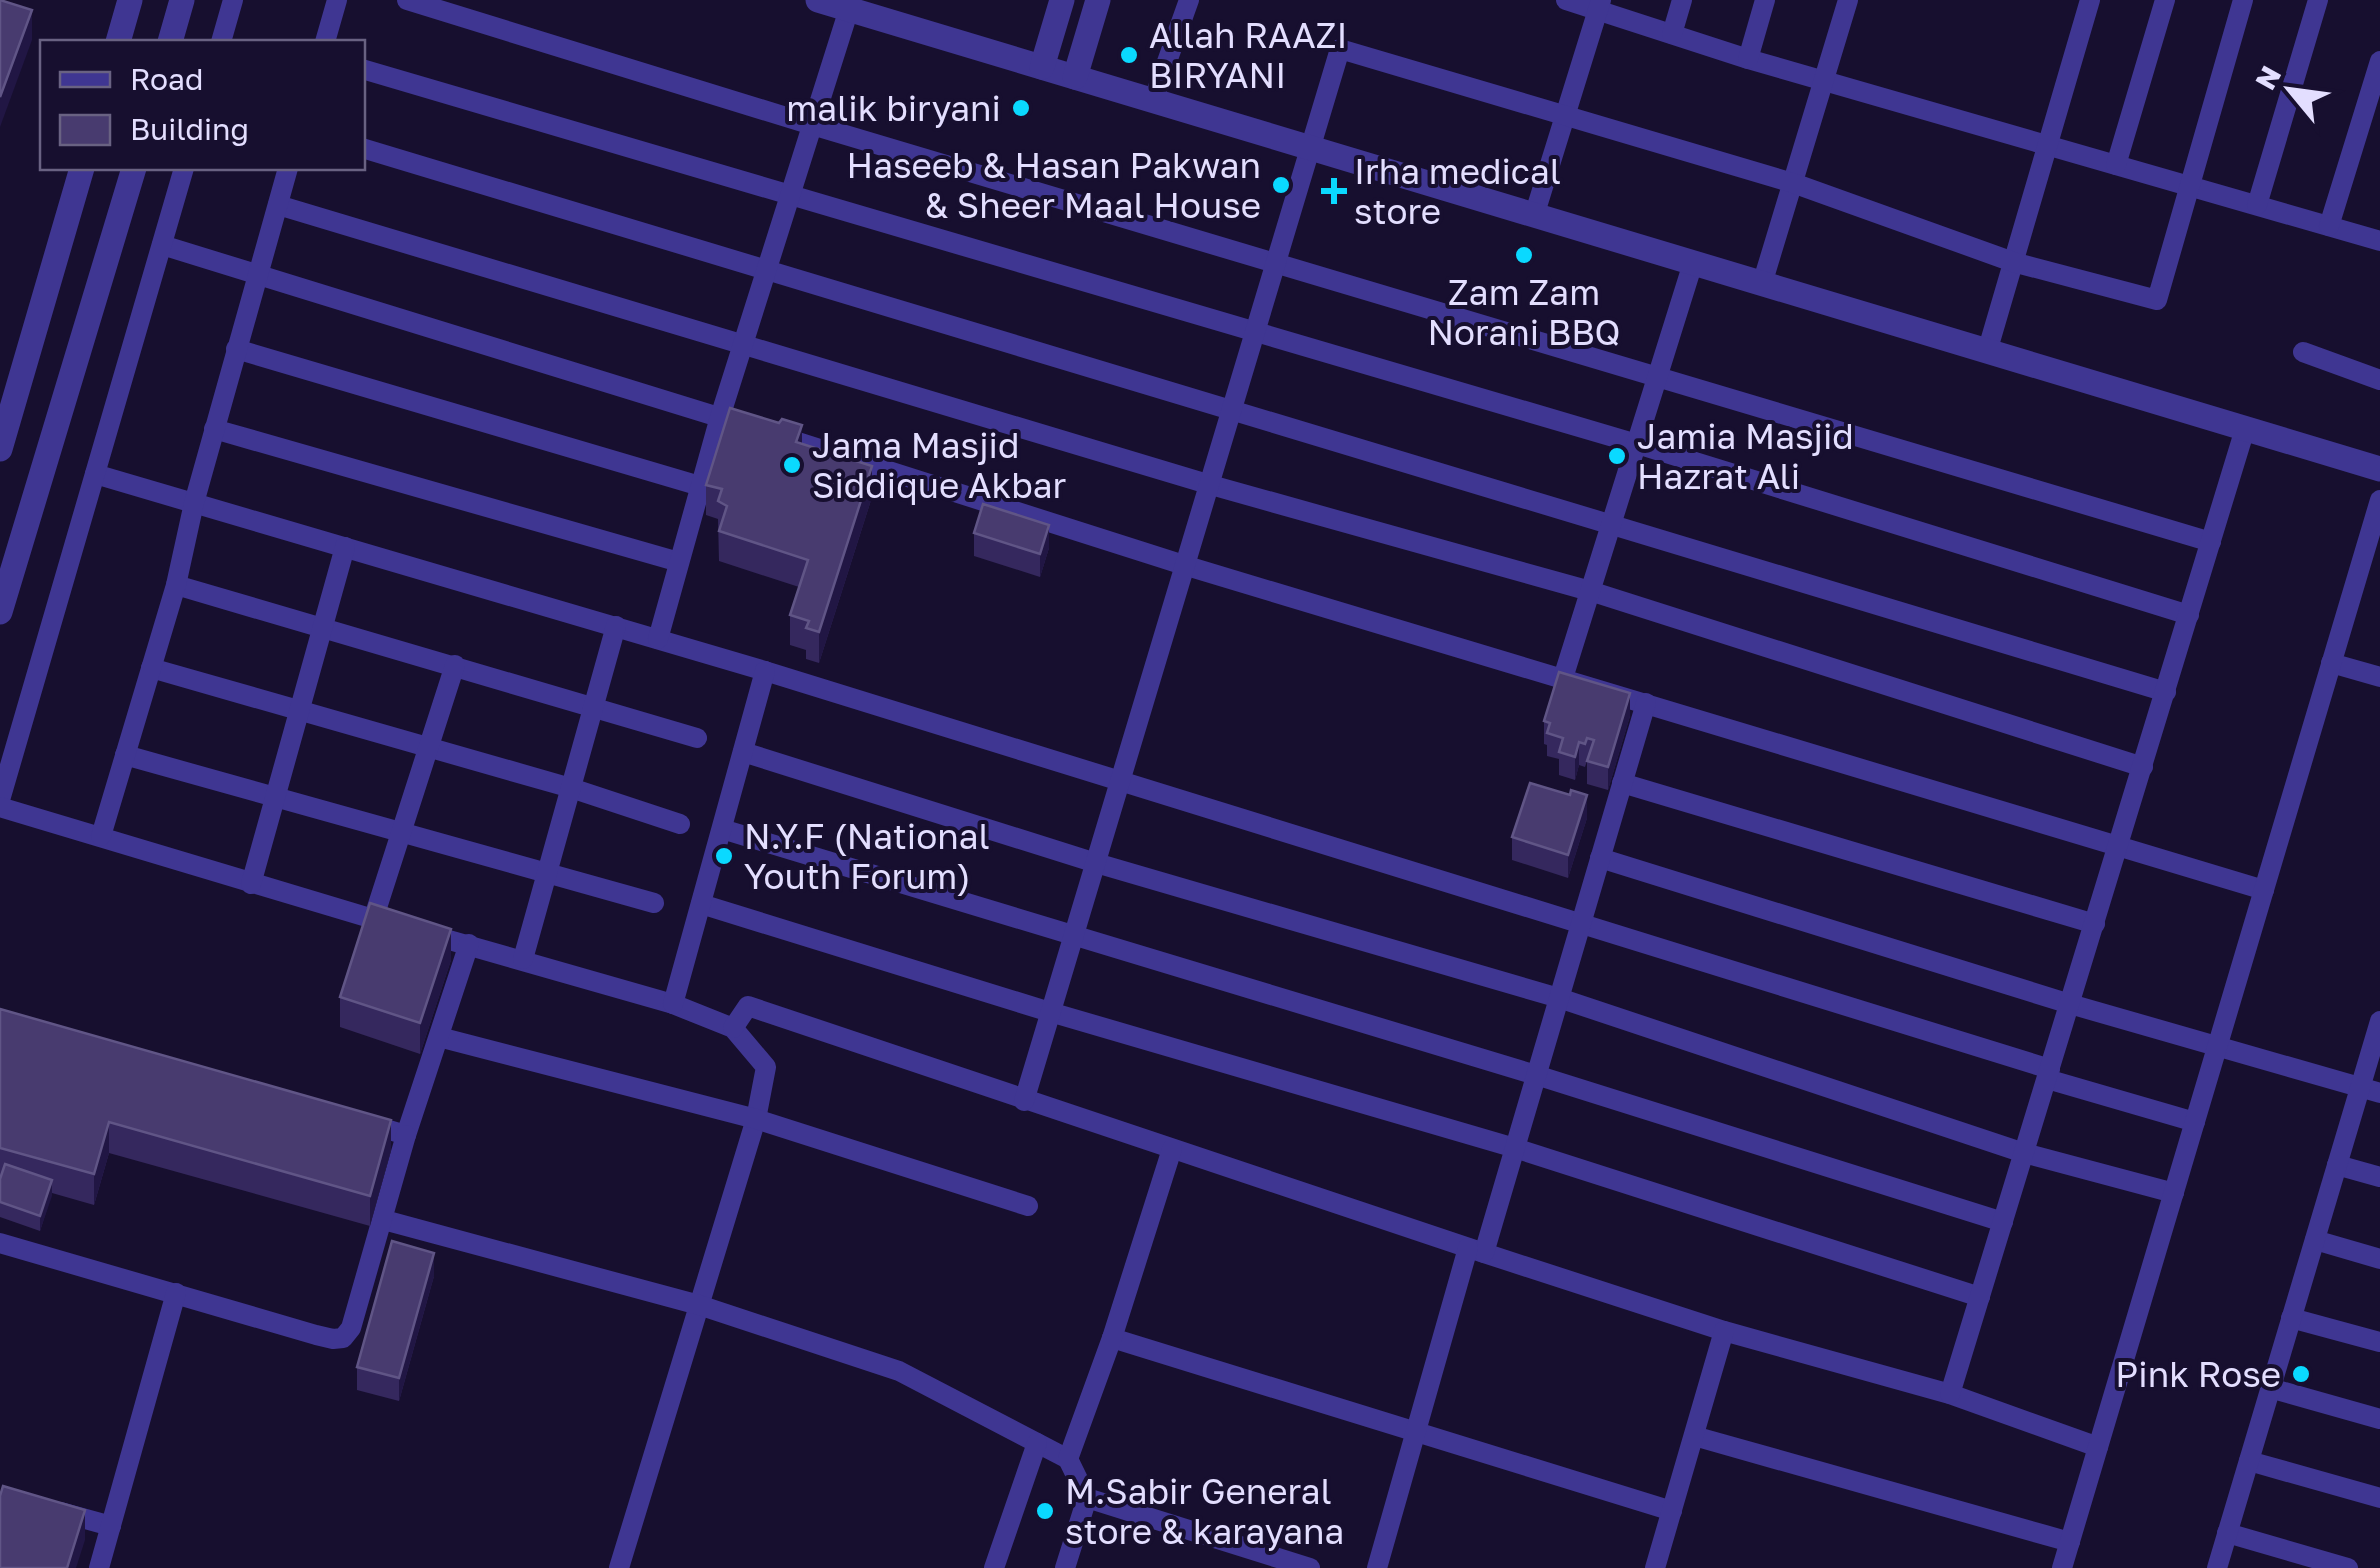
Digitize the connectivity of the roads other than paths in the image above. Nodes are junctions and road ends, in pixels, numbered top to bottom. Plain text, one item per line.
1 (130, 0) edge
2 (182, 0) edge
3 (233, 0) edge
4 (338, 0) edge
5 (407, 0) edge
6 (818, 0) edge
7 (1062, 0) edge
8 (1098, 0) edge
9 (1189, 0) edge
10 (1566, 0) edge
11 (1682, 0) edge
12 (1765, 0) edge
13 (1848, 0) edge
14 (2090, 0) edge
15 (2165, 0) edge
16 (2243, 0) edge
17 (2318, 0) edge
18 (1600, 4) edge
19 (849, 9) junction
20 (1672, 34) junction
21 (119, 40) edge
22 (171, 40) edge
23 (222, 40) edge
24 (325, 40) edge
25 (1748, 60) junction
26 (2380, 61) edge
27 (1042, 67) junction
28 (365, 69) edge
29 (1075, 77) junction
30 (1824, 80) junction
31 (1153, 101) junction
32 (1563, 115) junction
33 (812, 125) junction
34 (2048, 145) junction
35 (1309, 148) junction
36 (365, 149) edge
37 (2116, 165) junction
38 (81, 170) edge
39 (133, 170) edge
40 (183, 170) edge
41 (287, 170) edge
42 (1793, 183) junction
43 (2189, 186) junction
44 (789, 197) junction
45 (278, 205) junction
46 (2257, 206) junction
47 (1534, 216) junction
48 (2329, 226) junction
49 (2380, 241) edge
50 (162, 245) junction
51 (2014, 262) junction
52 (1275, 263) junction
53 (1693, 263) junction
54 (766, 271) junction
55 (257, 275) junction
56 (1762, 284) junction
57 (1256, 334) junction
58 (743, 344) junction
59 (236, 349) junction
60 (1987, 352) junction
61 (2304, 352) dead end
62 (1657, 378) junction
63 (2380, 380) edge
64 (1232, 412) junction
65 (720, 417) junction
66 (214, 429) junction
67 (2245, 430) junction
68 (1637, 444) junction
69 (0, 449) edge
70 (2380, 470) edge
71 (95, 474) junction
72 (1211, 485) junction
73 (700, 486) junction
74 (2380, 500) edge
75 (194, 503) junction
76 (1612, 521) junction
77 (2211, 542) junction
78 (345, 547) junction
79 (679, 562) junction
80 (1187, 566) junction
81 (176, 585) junction
82 (1590, 591) junction
83 (0, 612) edge
84 (2189, 615) junction
85 (616, 626) junction
86 (323, 628) junction
87 (658, 638) junction
88 (2332, 663) junction
89 (455, 666) junction
90 (151, 668) junction
91 (765, 671) junction
92 (2380, 676) edge
93 (1563, 678) junction
94 (2166, 692) junction
95 (1646, 702) junction
96 (594, 706) junction
97 (299, 712) junction
98 (696, 738) dead end
99 (429, 749) junction
100 (743, 752) junction
101 (125, 754) junction
102 (2143, 766) junction
103 (1120, 782) junction
104 (1622, 783) junction
105 (571, 788) junction
106 (275, 798) junction
107 (0, 804) edge
108 (680, 824) dead end
109 (722, 829) junction
110 (403, 832) junction
111 (101, 836) junction
112 (2120, 845) junction
113 (1600, 858) junction
114 (1096, 862) junction
115 (547, 873) junction
116 (250, 884) junction
117 (2264, 890) junction
118 (654, 903) dead end
119 (701, 904) junction
120 (373, 920) junction
121 (1582, 923) junction
122 (2095, 924) junction
123 (1073, 936) junction
124 (470, 944) junction
125 (523, 959) junction
126 (1559, 998) junction
127 (673, 1004) junction
128 (2070, 1004) junction
129 (1050, 1012) junction
130 (2380, 1021) edge
131 (733, 1028) junction
132 (439, 1037) junction
133 (2217, 1048) junction
134 (2048, 1074) junction
135 (1536, 1075) junction
136 (2370, 1090) edge
137 (1024, 1101) junction
138 (756, 1119) junction
139 (351, 1120) edge
140 (2195, 1122) junction
141 (406, 1134) junction
142 (1515, 1148) junction
143 (1172, 1149) junction
144 (2024, 1153) junction
145 (2337, 1165) junction
146 (2380, 1177) edge
147 (2174, 1193) junction
148 (1028, 1206) dead end
149 (384, 1220) junction
150 (2003, 1222) junction
151 (2315, 1240) junction
152 (0, 1243) edge
153 (1476, 1250) junction
154 (2380, 1258) edge
155 (176, 1293) junction
156 (1980, 1297) junction
157 (698, 1305) junction
158 (2292, 1318) junction
159 (1724, 1331) junction
160 (1112, 1338) junction
161 (2380, 1342) edge
162 (2270, 1388) junction
163 (1950, 1394) junction
164 (2380, 1419) edge
165 (1418, 1430) junction
166 (1694, 1436) junction
167 (1036, 1443) junction
168 (2098, 1446) junction
169 (1068, 1459) junction
170 (2249, 1460) junction
171 (1086, 1498) junction
172 (2380, 1498) edge
173 (37, 1505) edge
174 (1672, 1511) junction
175 (111, 1526) junction
176 (2227, 1533) junction
177 (2070, 1542) junction
178 (99, 1568) edge
179 (619, 1568) edge
180 (994, 1568) edge
181 (1065, 1568) edge
182 (1310, 1568) edge
183 (1377, 1568) edge
184 (1655, 1568) edge
185 (2062, 1568) edge
186 (2217, 1568) edge
187 (2348, 1568) edge

1 - 21 street
2 - 22 street
3 - 23 street
4 - 24 street
5 - 33 street
6 - 19 street
7 - 27 street
8 - 29 street
9 - 31 street
10 - 18 street
11 - 20 street
12 - 25 street
13 - 30 street
14 - 34 street
15 - 37 street
16 - 43 street
17 - 46 street
18 - 20 street
18 - 32 street
19 - 27 street
19 - 33 street
20 - 25 street
25 - 30 street
26 - 48 street
27 - 29 street
28 - 44 street
29 - 31 street
30 - 34 street
30 - 42 street
31 - 35 street
32 - 35 street
32 - 42 street
32 - 47 street
33 - 44 street
33 - 52 street
34 - 37 street
34 - 51 street
35 - 47 street
35 - 52 street
36 - 54 street
37 - 43 street
38 - 69 street
39 - 83 street
40 - 50 street
41 - 45 street
42 - 51 street
42 - 56 street
43 - 46 street
43 - 51 street
44 - 54 street
44 - 57 street
45 - 55 street
45 - 58 street
46 - 48 street
47 - 53 street
48 - 49 street
50 - 55 street
50 - 71 street
51 - 60 street
52 - 57 street
52 - 62 street
53 - 56 street
53 - 62 street
54 - 58 street
54 - 64 street
55 - 59 street
55 - 65 street
56 - 60 street
57 - 64 street
57 - 68 street
58 - 65 street
58 - 72 street
59 - 66 street
59 - 73 street
60 - 67 street
61 - 63 street
62 - 68 street
62 - 77 street
64 - 72 street
64 - 76 street
65 - 73 street
65 - 80 street
66 - 75 street
66 - 79 street
67 - 70 street
67 - 77 street
68 - 76 street
68 - 84 street
71 - 75 street
71 - 107 street
72 - 80 street
72 - 82 street
73 - 79 street
74 - 88 street
75 - 78 street
75 - 81 street
76 - 82 street
76 - 94 street
77 - 84 street
78 - 85 street
78 - 86 street
79 - 87 street
80 - 93 street
80 - 103 street
81 - 86 street
81 - 90 street
82 - 93 street
82 - 102 street
84 - 94 street
85 - 87 street
85 - 96 street
86 - 89 street
86 - 97 street
87 - 91 street
88 - 92 street
88 - 117 street
89 - 96 street
89 - 99 street
90 - 97 street
90 - 101 street
91 - 100 street
91 - 103 street
93 - 95 street
94 - 102 street
95 - 104 street
95 - 112 street
96 - 98 street
96 - 105 street
97 - 99 street
97 - 106 street
99 - 105 street
99 - 110 street
100 - 109 street
100 - 114 street
101 - 106 street
101 - 111 street
102 - 112 street
103 - 114 street
103 - 121 street
104 - 113 street
104 - 122 street
105 - 108 street
105 - 115 street
106 - 110 street
106 - 116 street
107 - 111 street
109 - 119 street
109 - 123 street
110 - 115 street
110 - 120 street
111 - 116 street
112 - 117 street
112 - 122 street
113 - 121 street
113 - 128 street
114 - 123 street
114 - 126 street
115 - 118 street
115 - 125 street
116 - 120 street
117 - 133 street
119 - 127 street
119 - 129 street
120 - 124 street
121 - 126 street
121 - 134 street
122 - 128 street
123 - 129 street
123 - 135 street
124 - 125 street
124 - 132 street
125 - 127 street
126 - 135 street
126 - 144 street
127 - 131 street
128 - 133 street
128 - 134 street
129 - 137 street
129 - 142 street
130 - 136 street
131 - 137 street
131 - 138 street
132 - 138 street
132 - 141 street
133 - 136 street
133 - 140 street
134 - 140 street
134 - 144 street
135 - 142 street
135 - 150 street
136 - 145 street
137 - 143 street
138 - 148 street
138 - 157 street
139 - 141 street
140 - 147 street
141 - 149 street
142 - 153 street
142 - 156 street
143 - 153 street
143 - 160 street
144 - 147 street
144 - 150 street
145 - 146 street
145 - 151 street
147 - 168 street
149 - 155 street
149 - 157 street
150 - 156 street
151 - 154 street
151 - 158 street
152 - 155 street
153 - 159 street
153 - 165 street
155 - 175 street
156 - 163 street
157 - 167 street
157 - 179 street
158 - 161 street
158 - 162 street
159 - 163 street
159 - 166 street
160 - 165 street
160 - 169 street
162 - 164 street
162 - 170 street
163 - 168 street
165 - 174 street
165 - 183 street
166 - 174 street
166 - 177 street
167 - 169 street
167 - 180 street
168 - 177 street
169 - 171 street
170 - 172 street
170 - 176 street
171 - 181 street
171 - 182 street
173 - 175 street
174 - 184 street
175 - 178 street
176 - 186 street
176 - 187 street
177 - 185 street

